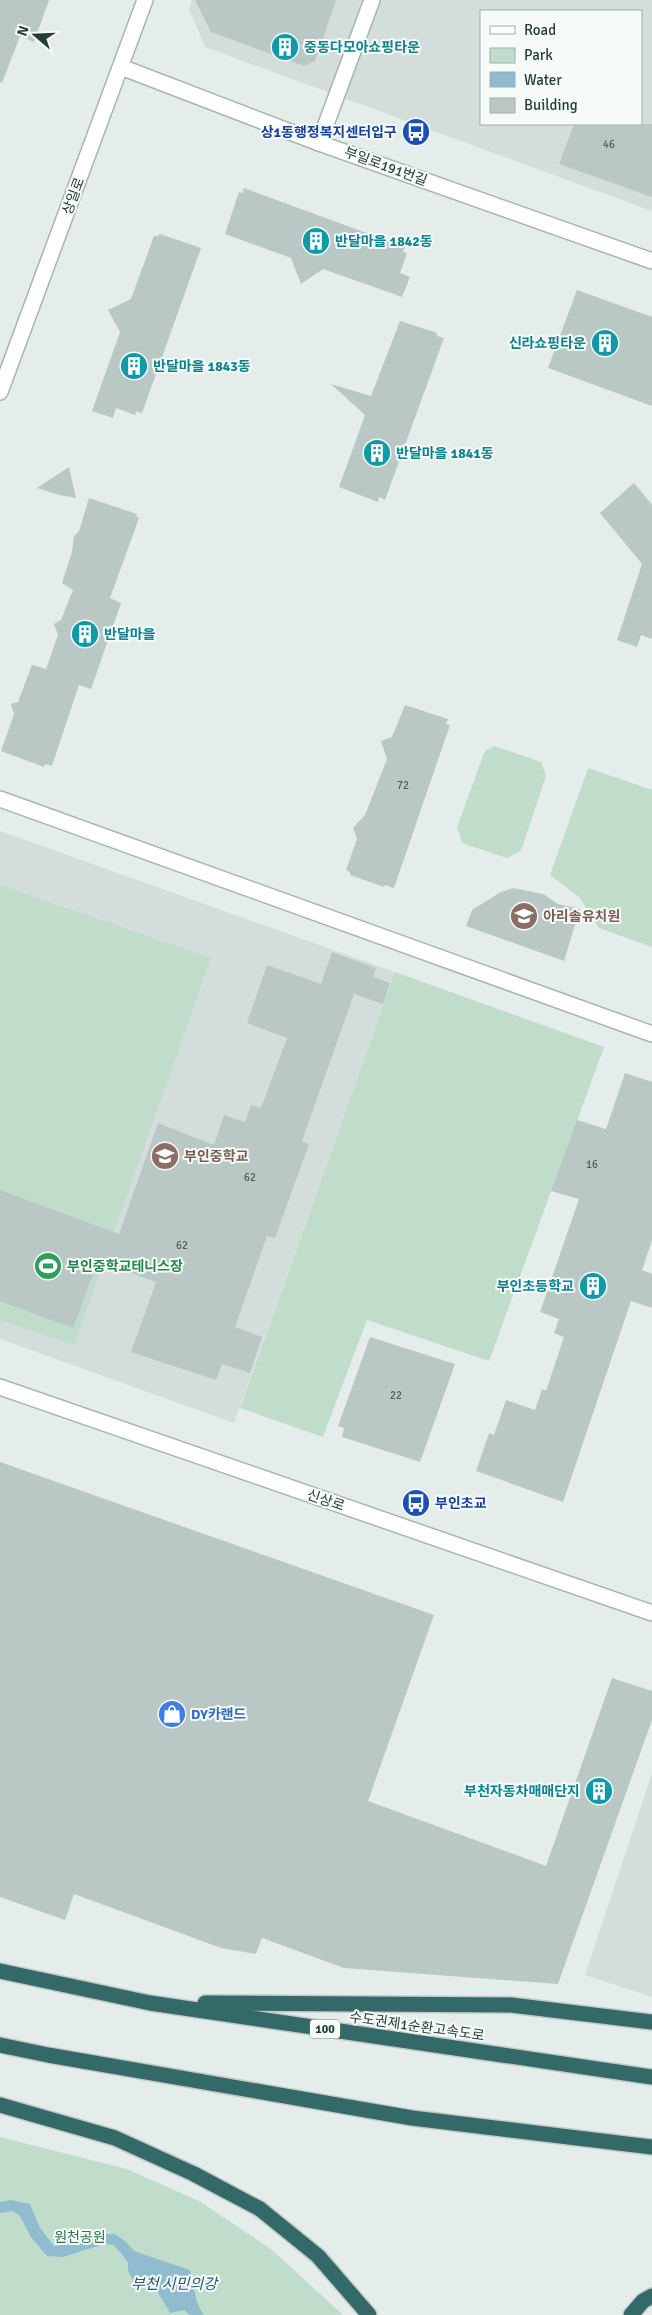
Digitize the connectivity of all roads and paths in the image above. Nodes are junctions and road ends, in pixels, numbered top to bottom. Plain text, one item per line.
1 (145, 0) edge
2 (372, 0) edge
3 (121, 67) junction
4 (319, 143) junction
5 (652, 261) edge
6 (0, 392) edge
7 (0, 799) edge
8 (652, 1034) edge
9 (0, 1387) edge
10 (652, 1613) edge
11 (0, 1971) edge
12 (150, 2003) junction
13 (652, 2022) edge
14 (0, 2045) edge
15 (652, 2077) edge
16 (0, 2105) edge
17 (652, 2147) edge
18 (652, 2296) edge
19 (369, 2315) edge
20 (631, 2315) edge

1 - 3 street, 상일로
2 - 4 street
3 - 4 street, 부일로191번길
3 - 6 street, 상일로
4 - 5 street, 부일로191번길
7 - 8 street
9 - 10 street, 신상로
11 - 12 highway, 수도권제1순환고속도로 / 100
12 - 13 highway
12 - 15 highway, 수도권제1순환고속도로 / 100
14 - 17 highway
16 - 19 highway
18 - 20 highway

